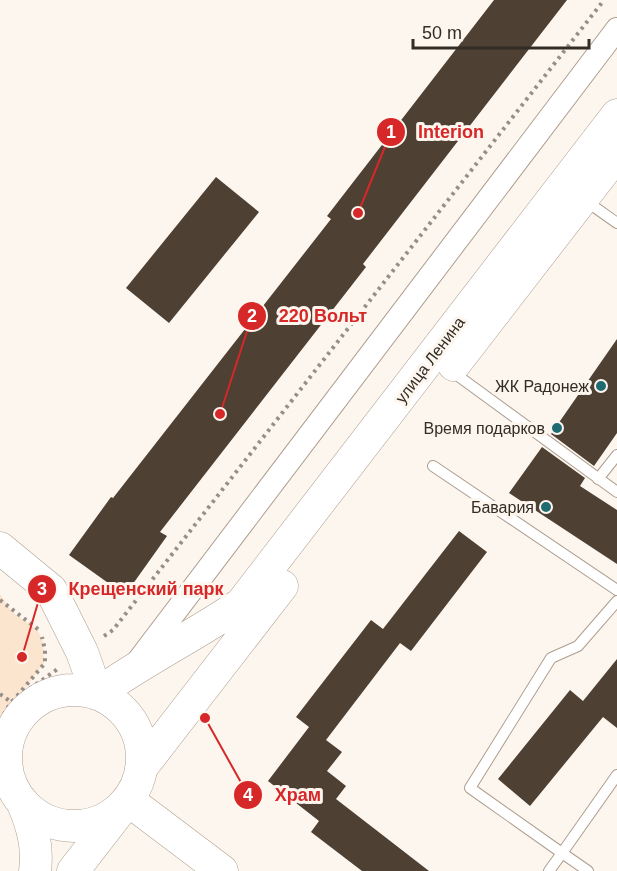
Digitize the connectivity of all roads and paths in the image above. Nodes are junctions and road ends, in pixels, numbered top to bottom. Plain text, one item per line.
1 (604, 0) edge
2 (617, 28) edge
3 (617, 115) edge
4 (617, 154) edge
5 (583, 199) junction
6 (617, 224) edge
7 (450, 370) junction
8 (617, 455) edge
9 (433, 466) dead end
10 (598, 479) junction
11 (617, 492) edge
12 (0, 548) edge
13 (617, 590) edge
14 (0, 600) edge
15 (617, 601) edge
16 (249, 611) junction
17 (81, 652) junction
18 (132, 669) junction
19 (0, 694) edge
20 (97, 694) junction
21 (11, 702) junction
22 (0, 721) edge
23 (0, 732) edge
24 (142, 767) junction
25 (617, 775) edge
26 (24, 804) junction
27 (125, 804) junction
28 (562, 853) junction
29 (34, 871) edge
30 (73, 871) edge
31 (222, 871) edge
32 (549, 871) edge
33 (588, 871) edge

1 - 17 path
2 - 18 street
3 - 16 street, улица Ленина
4 - 5 street, улица Ленина
5 - 6 lane
5 - 7 street, улица Ленина
7 - 10 lane
7 - 16 street, улица Ленина
8 - 10 lane
9 - 13 lane
10 - 11 lane
12 - 17 street
14 - 21 path
15 - 28 lane
16 - 18 street
16 - 24 street
17 - 20 street
17 - 21 path
18 - 20 street
19 - 21 path
20 - 24 street
20 - 26 street
21 - 22 path
21 - 23 path
24 - 27 street
25 - 28 lane
26 - 27 street
26 - 29 street
27 - 30 street
27 - 31 street
28 - 32 lane
28 - 33 lane

